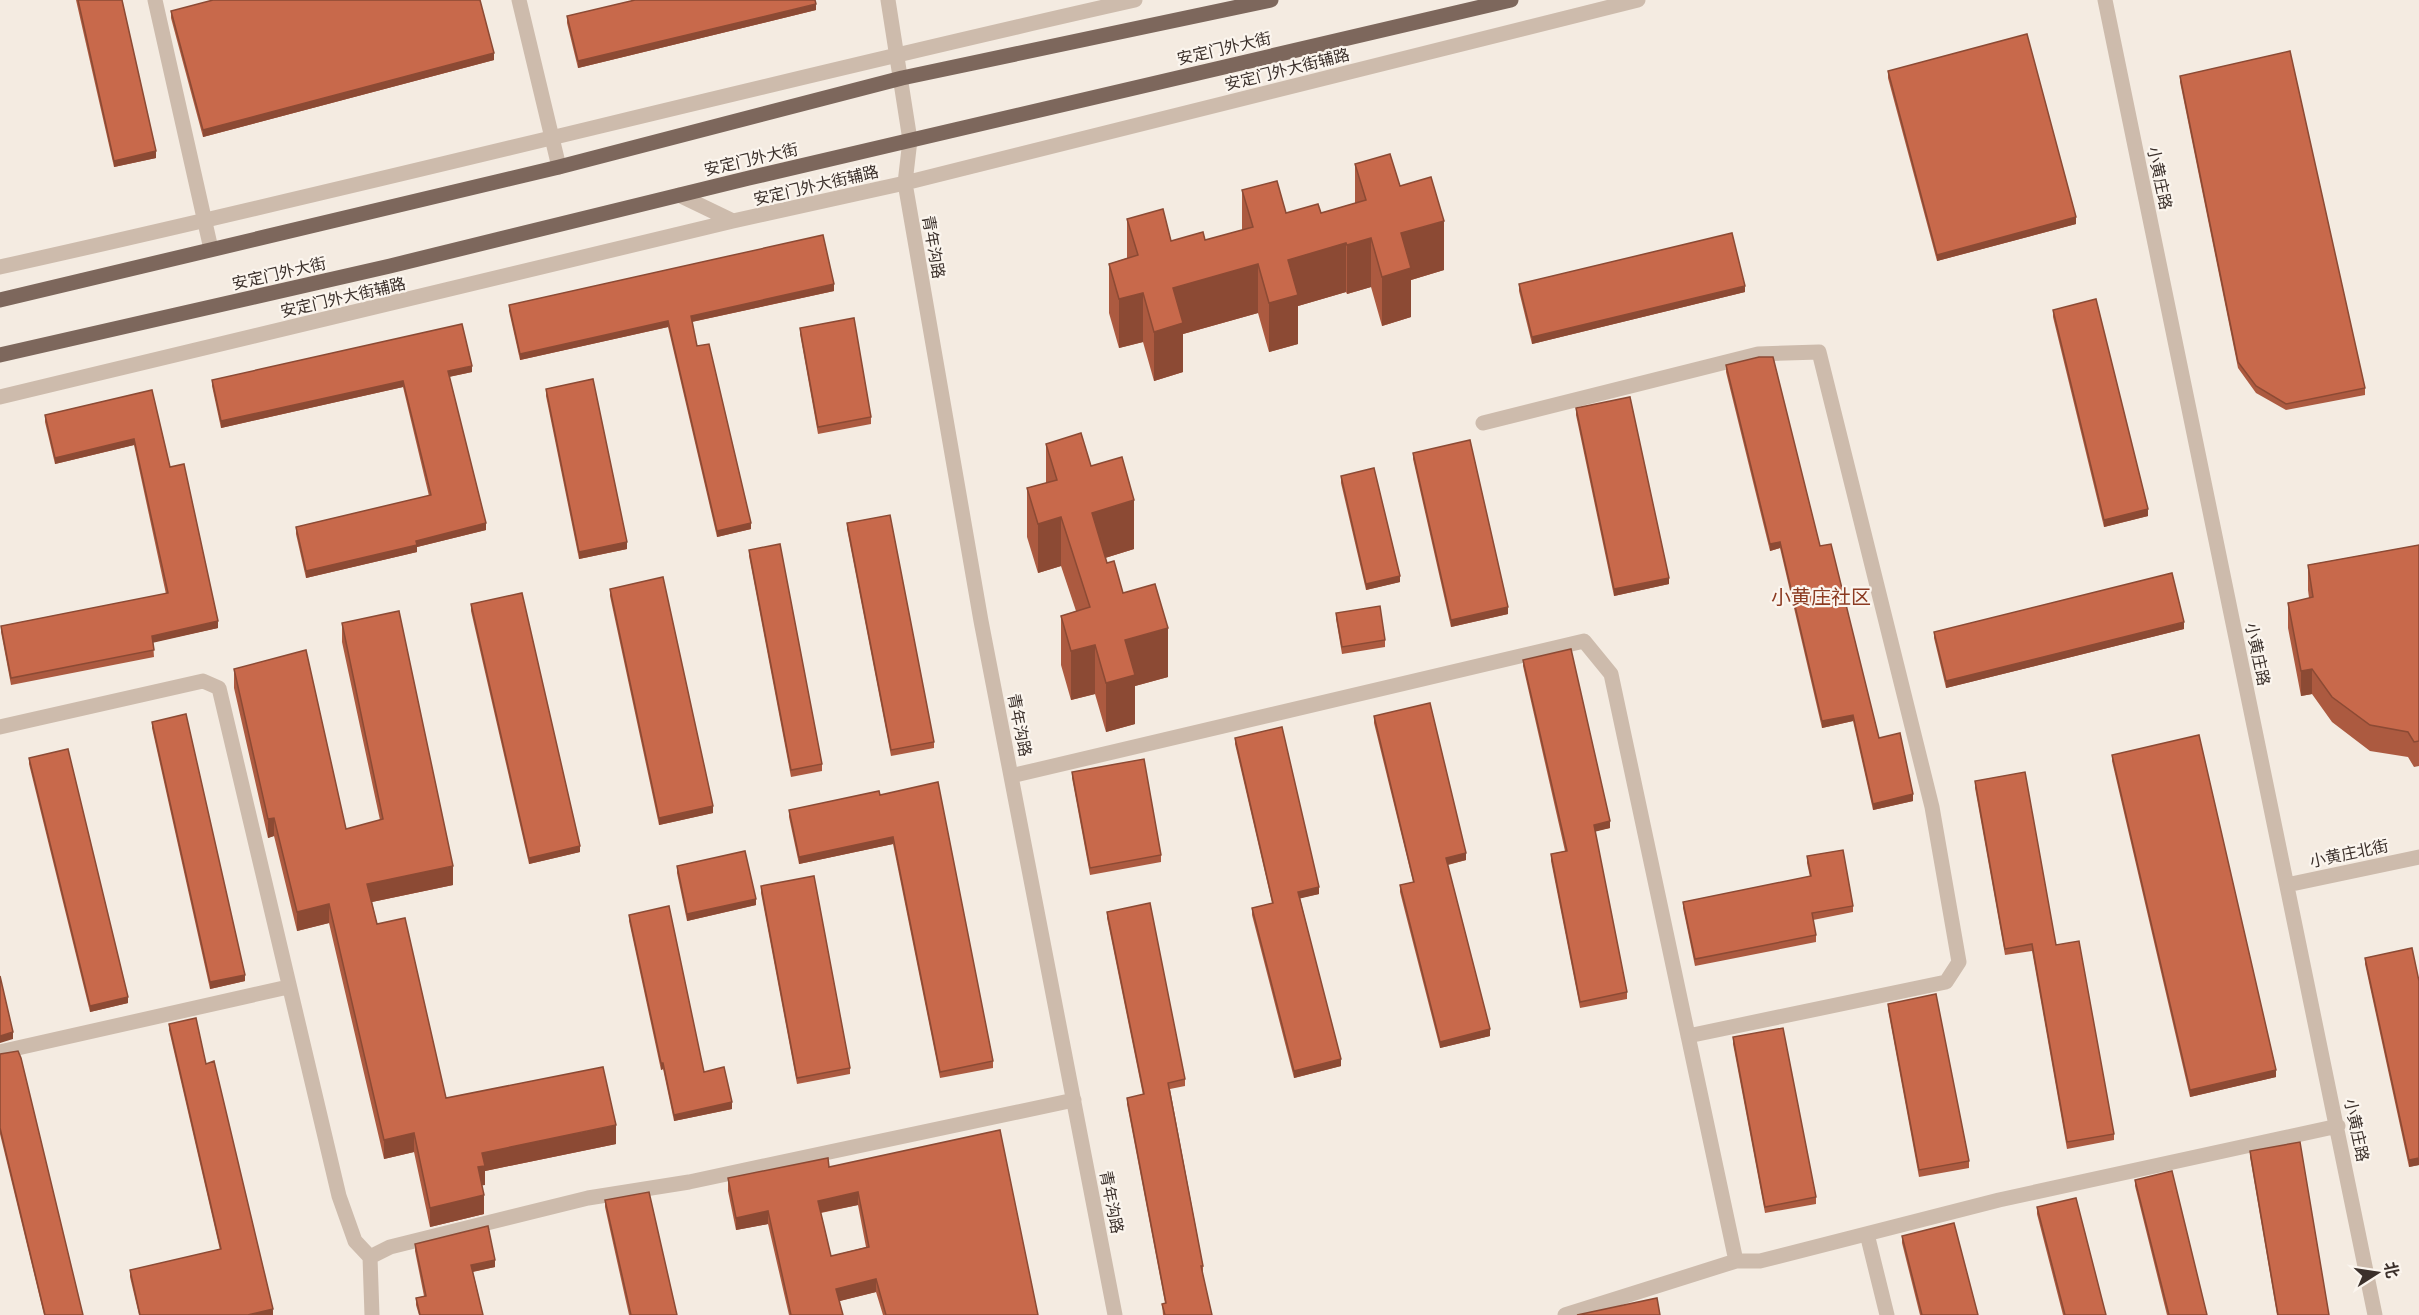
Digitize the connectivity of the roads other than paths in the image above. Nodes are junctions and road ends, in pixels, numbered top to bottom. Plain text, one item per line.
1 (155, 0) edge
2 (519, 0) edge
3 (888, 0) edge
4 (1135, 0) edge
5 (1271, 0) edge
6 (1510, 0) edge
7 (1638, 0) edge
8 (2105, 0) edge
9 (897, 53) junction
10 (902, 78) junction
11 (552, 139) junction
12 (910, 140) junction
13 (559, 167) junction
14 (905, 183) junction
15 (679, 195) junction
16 (733, 221) junction
17 (205, 222) junction
18 (212, 249) junction
19 (0, 267) edge
20 (0, 300) edge
21 (0, 355) edge
22 (0, 397) edge
23 (1483, 423) dead end
24 (0, 727) edge
25 (1011, 776) junction
26 (2419, 857) edge
27 (2287, 885) junction
28 (288, 987) junction
29 (1688, 1036) junction
30 (0, 1052) edge
31 (1074, 1101) junction
32 (2338, 1126) junction
33 (1867, 1234) junction
34 (370, 1257) junction
35 (1736, 1261) junction
36 (372, 1315) edge
37 (1115, 1315) edge
38 (1565, 1315) edge
39 (1887, 1315) edge
40 (2375, 1315) edge

1 - 17 street
2 - 11 street
3 - 9 street, 青年沟路
4 - 9 street
5 - 10 main road
6 - 12 main road, 安定门外大街
7 - 14 street, 安定门外大街辅路
8 - 27 street, 小黄庄路
9 - 10 street, 青年沟路
9 - 11 street
10 - 12 street, 青年沟路
10 - 13 main road
11 - 13 street
11 - 17 street
12 - 14 street, 青年沟路
12 - 15 main road, 安定门外大街
13 - 18 main road
14 - 16 street, 安定门外大街辅路
14 - 25 street, 青年沟路
15 - 16 street
15 - 21 main road, 安定门外大街
16 - 22 street, 安定门外大街辅路
17 - 18 street
17 - 19 street
18 - 20 main road
23 - 29 street
24 - 28 street
25 - 29 street
25 - 31 street, 青年沟路
26 - 27 street, 小黄庄北街
27 - 32 street, 小黄庄路
28 - 30 street
28 - 34 street
29 - 35 street
31 - 34 street
31 - 37 street, 青年沟路
32 - 33 street
32 - 40 street, 小黄庄路
33 - 35 street
33 - 39 street
34 - 36 street
35 - 38 street

